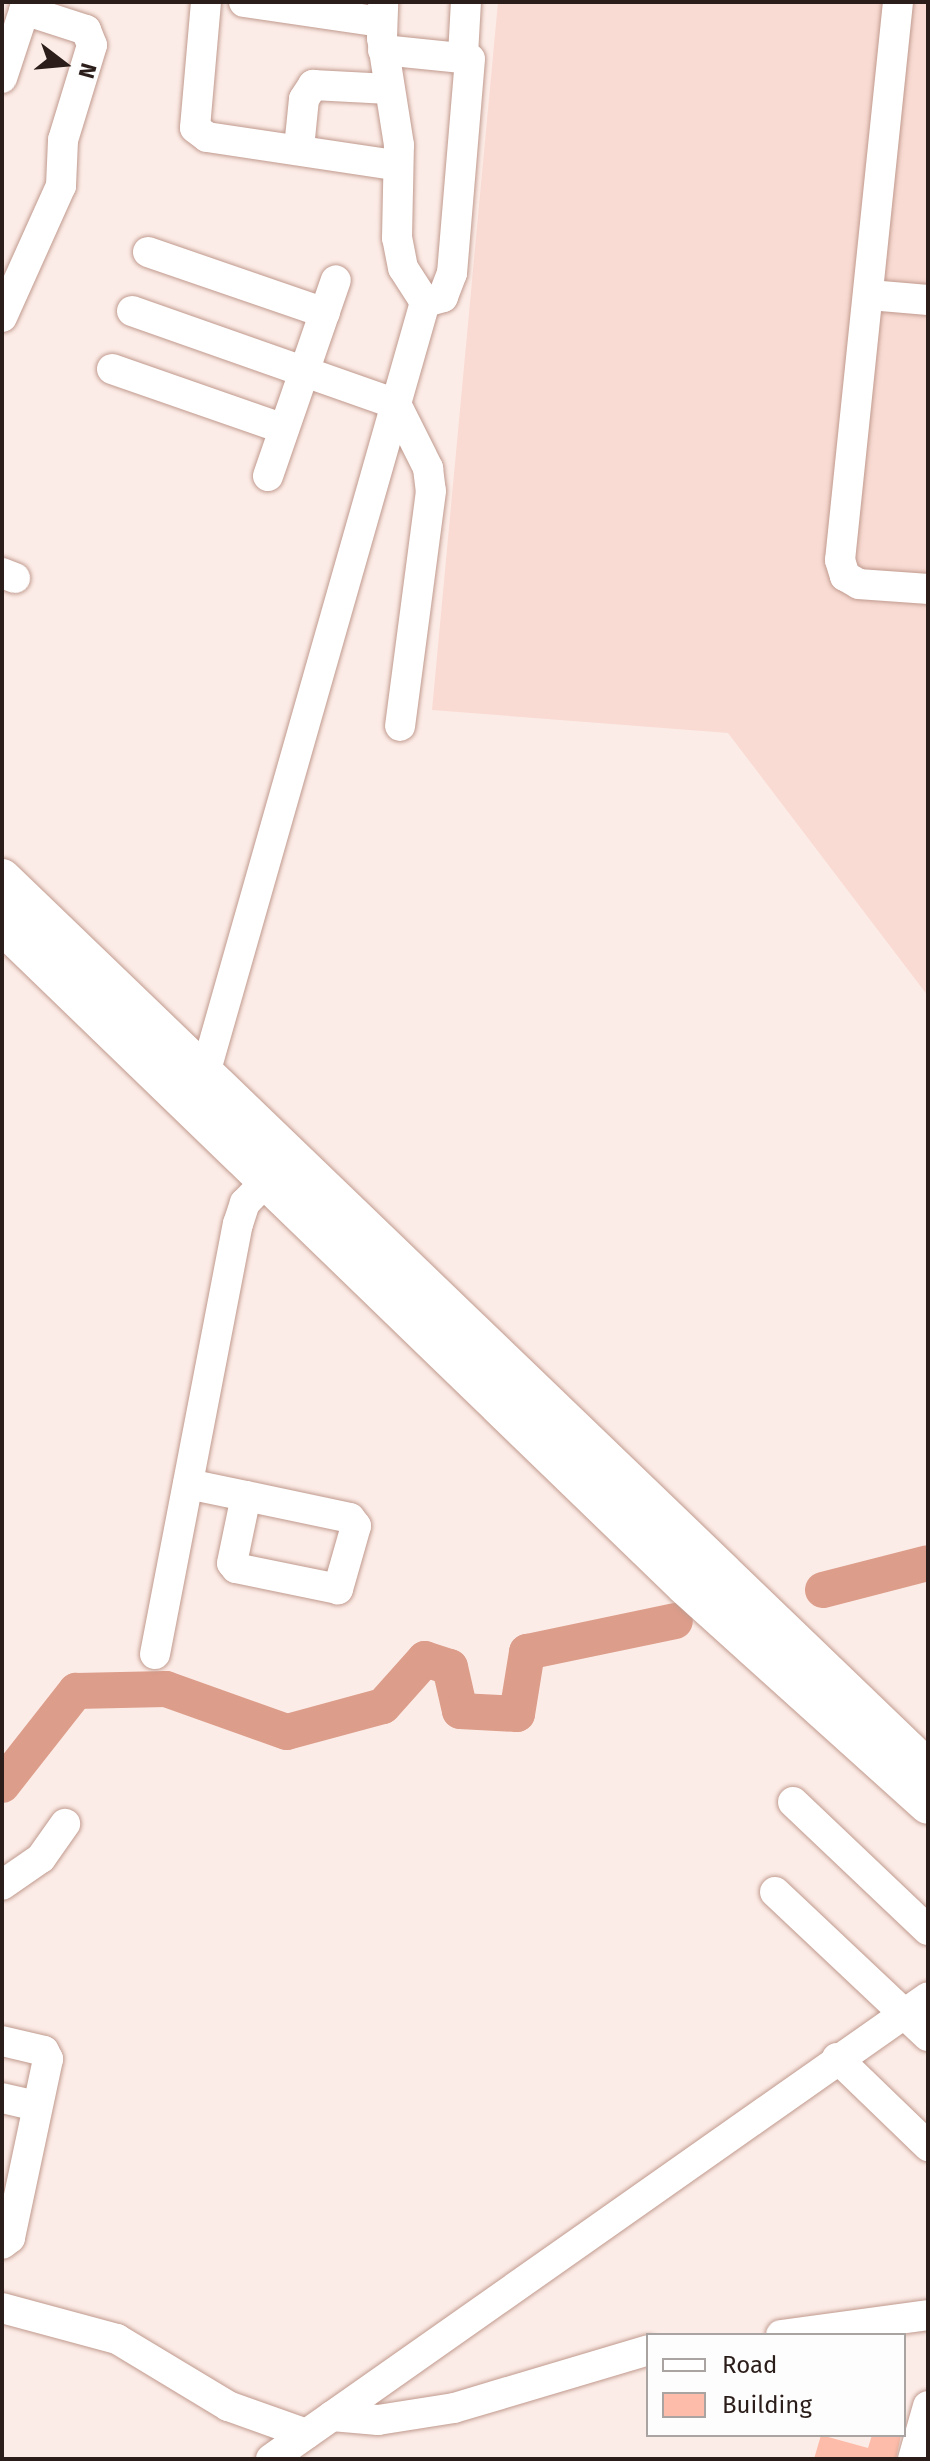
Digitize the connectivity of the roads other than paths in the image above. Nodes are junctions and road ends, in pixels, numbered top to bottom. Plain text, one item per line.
1 (206, 2) edge
2 (244, 2) edge
3 (466, 2) edge
4 (898, 2) edge
5 (26, 6) edge
6 (383, 25) edge
7 (463, 55) junction
8 (2, 78) edge
9 (389, 89) junction
10 (299, 148) junction
11 (395, 165) junction
12 (148, 252) dead end
13 (336, 280) dead end
14 (870, 295) junction
15 (928, 300) edge
16 (425, 302) junction
17 (132, 311) dead end
18 (325, 313) junction
19 (2, 317) edge
20 (112, 369) dead end
21 (306, 369) junction
22 (396, 404) junction
23 (284, 429) junction
24 (268, 476) dead end
25 (928, 589) edge
26 (400, 726) dead end
27 (2, 878) edge
28 (2, 925) edge
29 (198, 1094) junction
30 (265, 1182) junction
31 (188, 1484) junction
32 (246, 1496) dead end
33 (155, 1654) dead end
34 (928, 1769) edge
35 (793, 1802) dead end
36 (928, 1805) edge
37 (65, 1824) dead end
38 (2, 1885) edge
39 (775, 1892) dead end
40 (928, 1930) edge
41 (916, 2005) edge
42 (928, 2036) edge
43 (2, 2041) edge
44 (837, 2058) junction
45 (2, 2098) edge
46 (36, 2106) junction
47 (928, 2146) edge
48 (14, 2151) edge
49 (10, 2198) edge
50 (2, 2244) edge
51 (2, 2308) edge
52 (928, 2315) edge
53 (796, 2333) edge
54 (646, 2351) edge
55 (928, 2406) edge
56 (332, 2416) junction
57 (306, 2434) junction
58 (271, 2459) edge
59 (913, 2459) edge

1 - 10 street
2 - 6 street
3 - 7 street
4 - 14 street
5 - 8 street
5 - 19 street
6 - 7 street
6 - 9 street
7 - 16 street
9 - 10 street
9 - 11 street
10 - 11 street
11 - 16 street
12 - 18 street
13 - 18 street
14 - 15 street
14 - 25 street
16 - 22 street
17 - 21 street
18 - 21 street
20 - 23 street
21 - 22 street
21 - 23 street
22 - 26 street
22 - 29 street
23 - 24 street
27 - 29 main road
28 - 29 main road
29 - 30 main road
29 - 34 main road
30 - 31 street
30 - 36 main road
31 - 32 street
31 - 33 street
35 - 40 street
37 - 38 street
39 - 41 street
41 - 42 street
41 - 44 street
43 - 46 street
44 - 47 street
44 - 56 street
45 - 46 street
46 - 48 street
48 - 49 street
49 - 50 street
51 - 57 street
52 - 53 street
54 - 56 street
55 - 59 street
56 - 57 street
57 - 58 street

